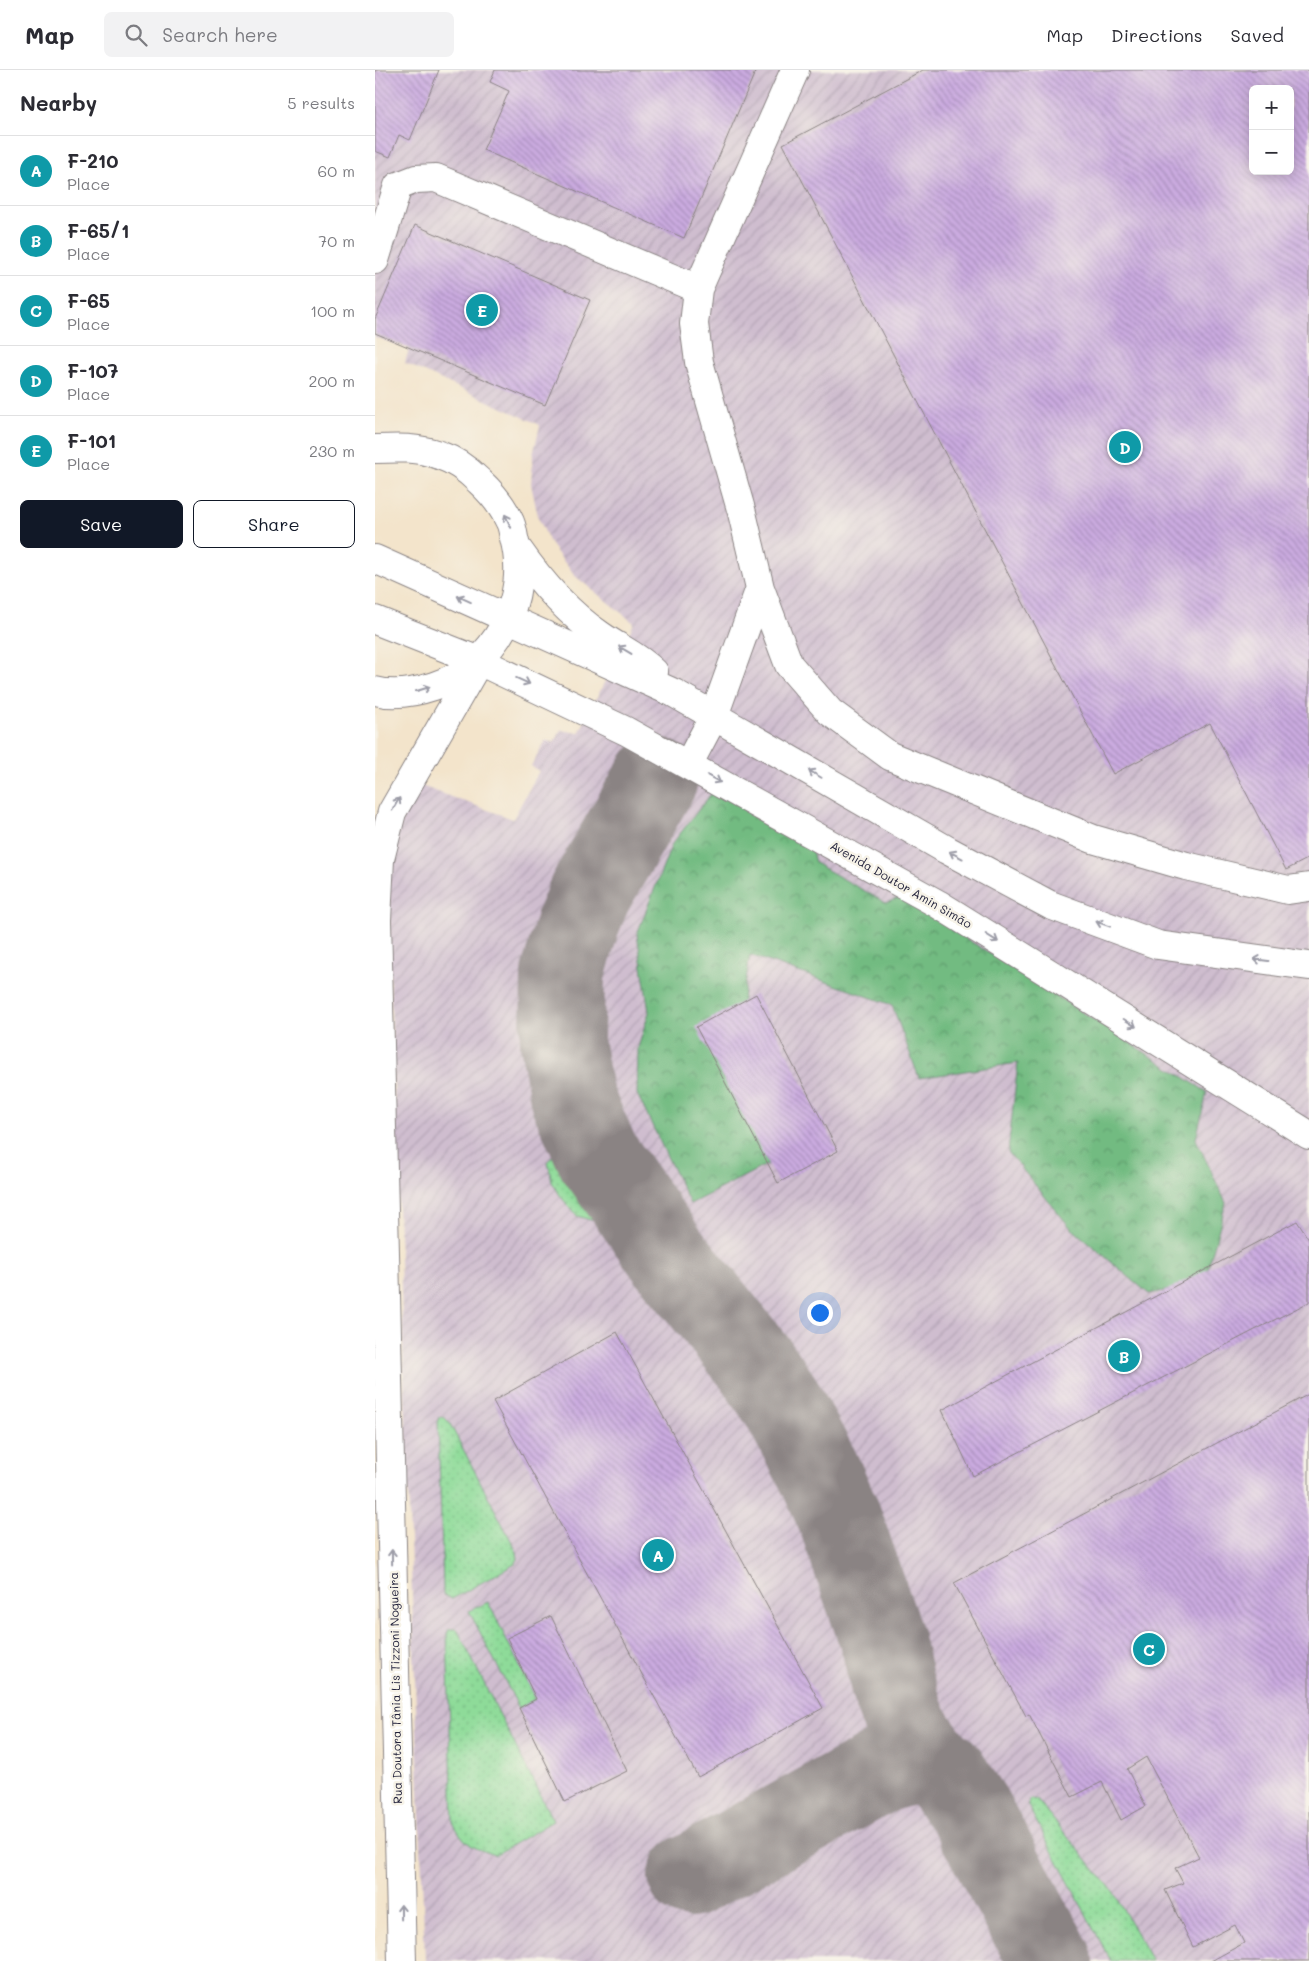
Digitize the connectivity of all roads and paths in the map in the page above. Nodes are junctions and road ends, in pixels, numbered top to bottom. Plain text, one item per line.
1 (795, 70) edge
2 (375, 260) edge
3 (698, 289) junction
4 (375, 449) edge
5 (517, 547) junction
6 (375, 560) edge
7 (760, 588) junction
8 (509, 619) junction
9 (375, 620) edge
10 (479, 661) junction
11 (375, 691) edge
12 (674, 693) junction
13 (714, 716) junction
14 (688, 765) junction
15 (1309, 887) edge
16 (1309, 966) edge
17 (1309, 1135) edge
18 (402, 1961) edge

1 - 3 street
2 - 3 street
3 - 7 street
5 -> 4 street
5 - 8 street
12 -> 5 street
8 -> 6 street
7 - 13 street
7 - 15 street
8 - 10 street
8 - 12 street
9 - 10 street, Avenida Doutor Amin Simão
11 -> 10 street
10 -> 14 street, Avenida Doutor Amin Simão
18 -> 10 street, Rua Doutora Tânia Lis Tizzoni Nogueira
12 - 13 street
13 - 14 street
16 -> 13 street
14 -> 17 street, Avenida Doutor Amin Simão

